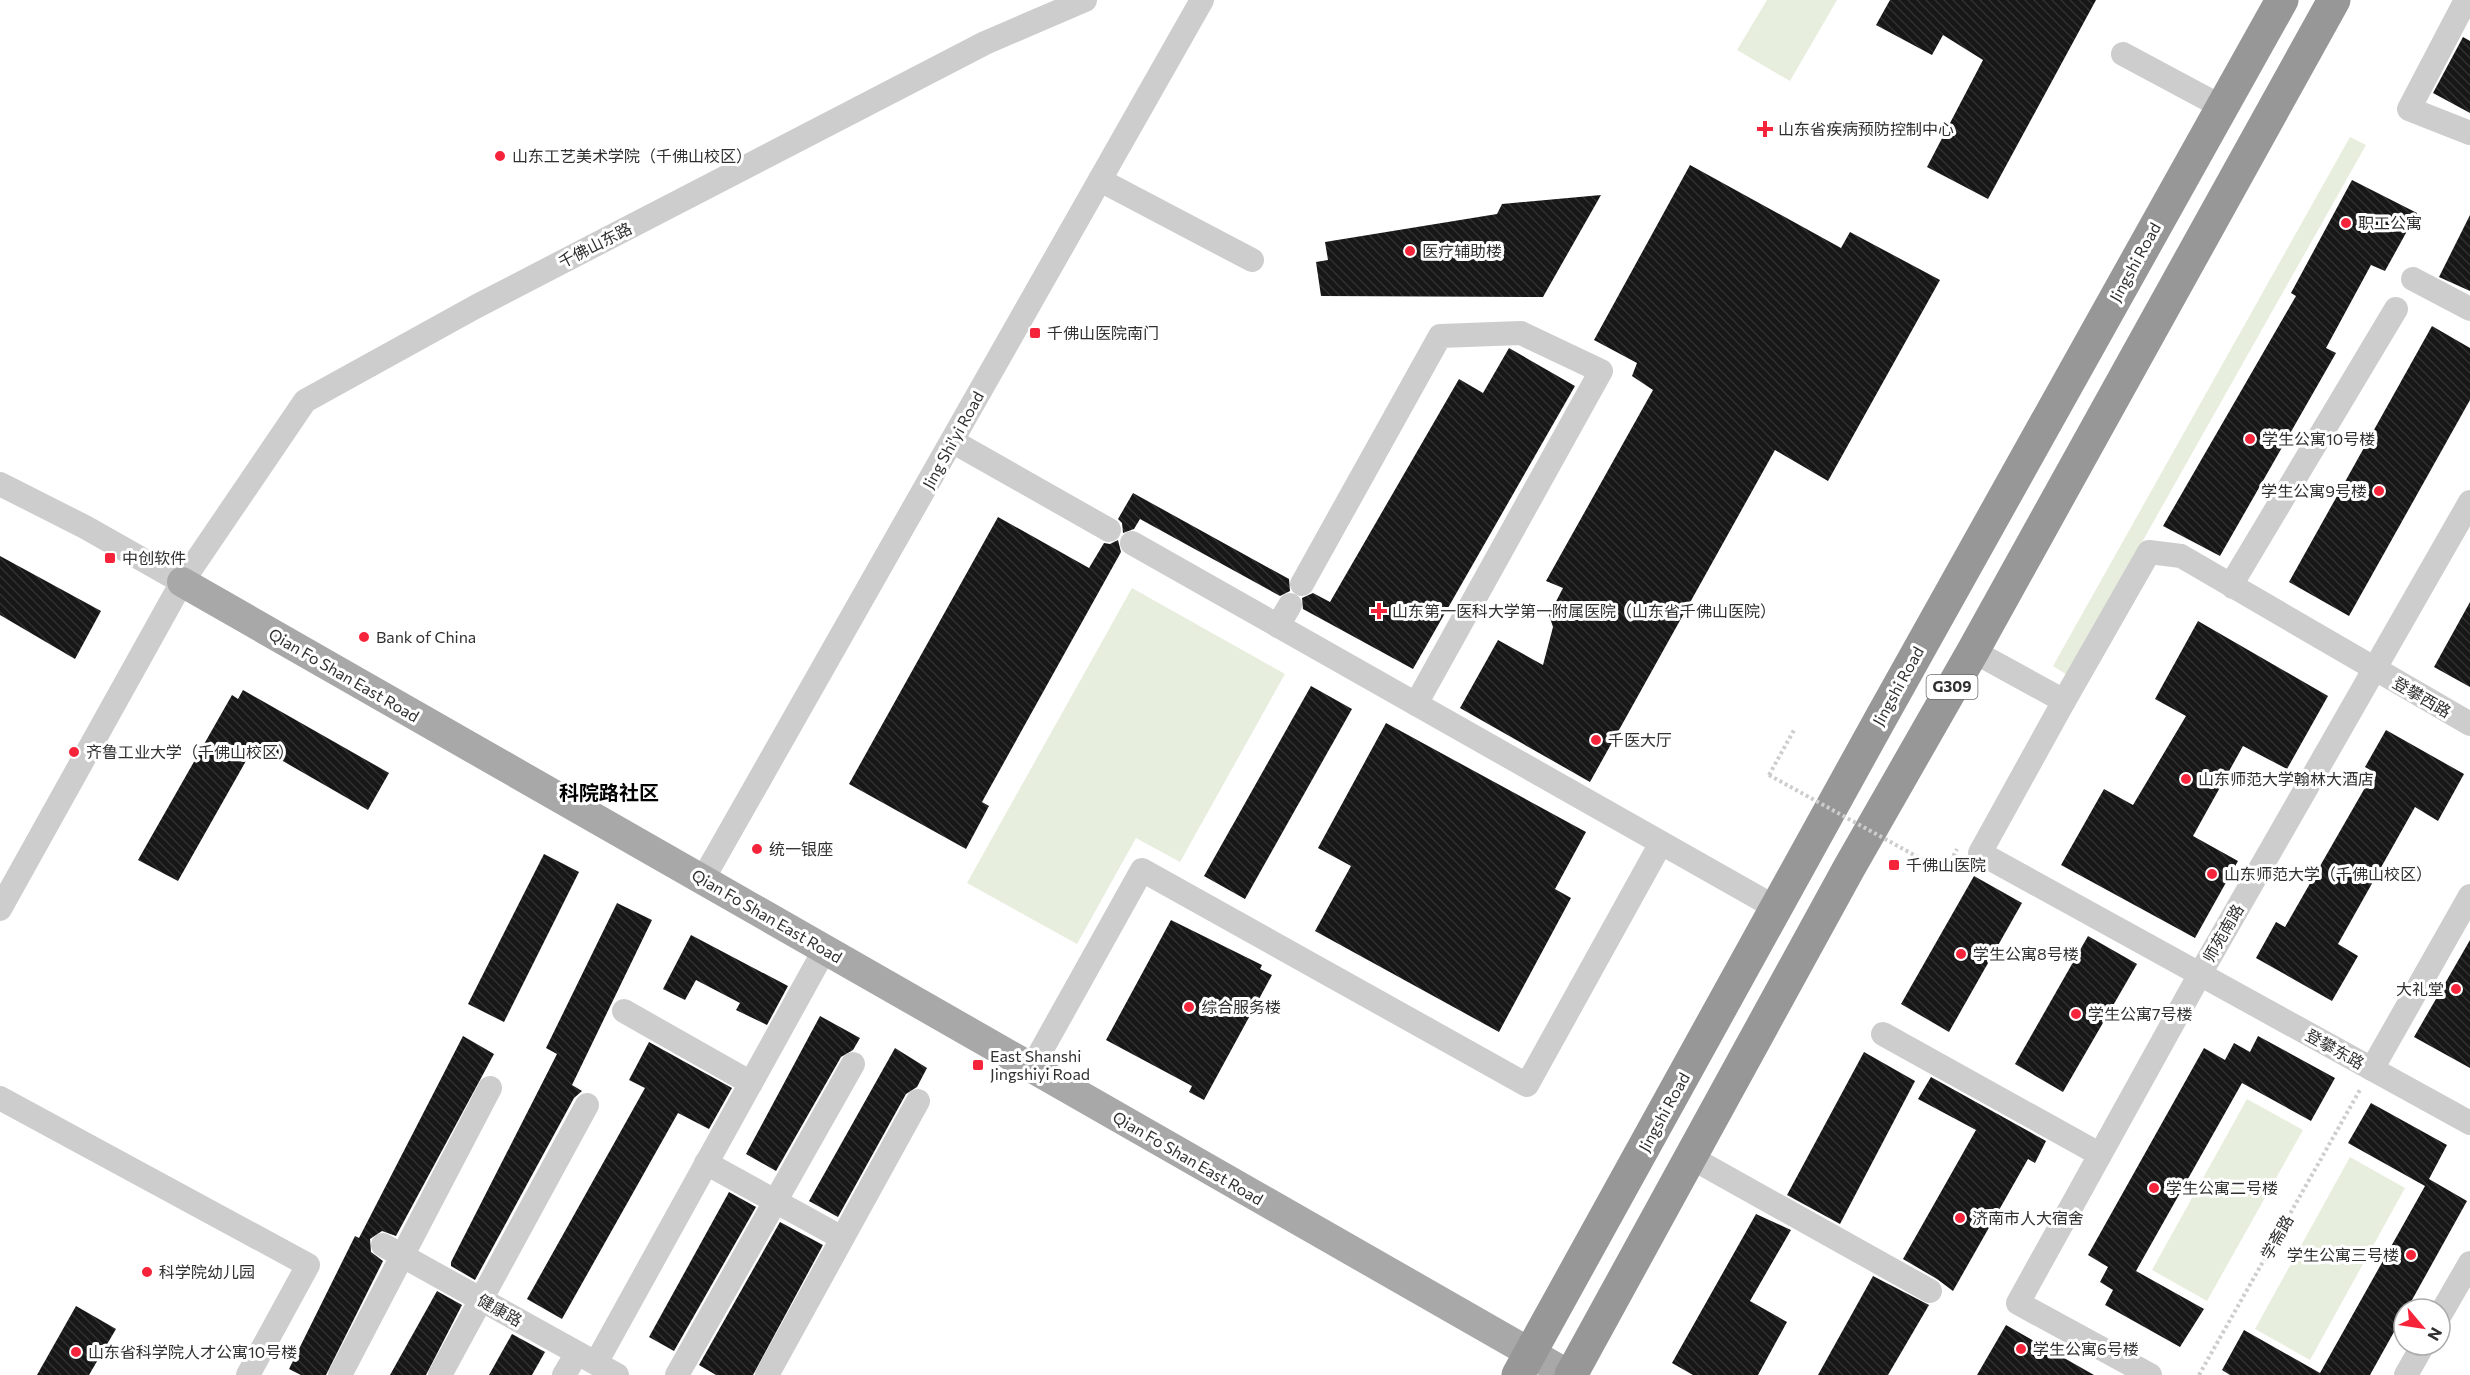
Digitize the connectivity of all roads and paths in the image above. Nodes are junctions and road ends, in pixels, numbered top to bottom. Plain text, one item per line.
1 (1084, 0) edge
2 (1202, 0) edge
3 (2282, 0) edge
4 (2334, 0) edge
5 (2466, 0) edge
6 (2123, 54) dead end
7 (2222, 107) junction
8 (2470, 133) edge
9 (1100, 180) junction
10 (1252, 260) dead end
11 (2413, 279) dead end
12 (2396, 309) dead end
13 (2470, 309) edge
14 (952, 441) junction
15 (0, 484) edge
16 (2470, 502) edge
17 (1108, 530) dead end
18 (1132, 543) dead end
19 (182, 582) junction
20 (1302, 584) dead end
21 (2233, 587) junction
22 (1290, 605) dead end
23 (1278, 626) junction
24 (1973, 651) junction
25 (2375, 670) junction
26 (2064, 701) junction
27 (1416, 704) junction
28 (2470, 724) edge
29 (1794, 730) dead end
30 (1661, 843) junction
31 (1945, 872) dead end
32 (703, 879) junction
33 (2470, 896) edge
34 (0, 909) edge
35 (1778, 909) junction
36 (825, 949) junction
37 (2200, 974) junction
38 (624, 1011) dead end
39 (1883, 1034) dead end
40 (853, 1064) dead end
41 (1031, 1069) junction
42 (2372, 1069) junction
43 (751, 1083) junction
44 (490, 1088) dead end
45 (0, 1098) edge
46 (2354, 1099) dead end
47 (918, 1101) dead end
48 (587, 1105) dead end
49 (2470, 1124) edge
50 (2099, 1154) junction
51 (1692, 1158) junction
52 (706, 1163) junction
53 (775, 1201) junction
54 (842, 1238) junction
55 (393, 1250) junction
56 (2470, 1263) edge
57 (1930, 1291) dead end
58 (2450, 1297) edge
59 (481, 1299) junction
60 (2416, 1357) edge
61 (586, 1358) junction
62 (1524, 1364) edge
63 (248, 1375) edge
64 (340, 1375) edge
65 (440, 1375) edge
66 (564, 1375) edge
67 (617, 1375) edge
68 (677, 1375) edge
69 (767, 1375) edge
70 (1570, 1375) edge
71 (2150, 1375) edge
72 (2199, 1375) edge
73 (2406, 1375) edge

1 - 19 street, 千佛山东路
2 - 9 street, Jing Shi'yi Road
3 - 7 highway, Jingshi Road / G309
4 - 24 highway, G309
5 - 8 street
6 - 7 street
7 - 35 highway, Jingshi Road / G309
9 - 10 street
9 - 14 street, Jing Shi'yi Road
11 - 13 street
12 - 21 street
14 - 17 street
14 - 32 street, Jing Shi'yi Road
15 - 19 street, Qian Fo Shan East Road
16 - 25 street, 师苑南路
18 - 23 street
19 - 32 main road, Qian Fo Shan East Road
19 - 34 street, 千佛山东路
20 - 27 street
21 - 25 street, 登攀西路
21 - 26 street, 登攀西路
22 - 23 street
23 - 27 street
24 - 26 street
24 - 51 highway, G309
25 - 28 street, 登攀西路
25 - 37 street, 师苑南路
26 - 37 street, 登攀东路
27 - 30 street
29 - 31 path, bridge
30 - 35 street
30 - 41 street
32 - 36 main road, Qian Fo Shan East Road
33 - 42 street
35 - 62 highway, Jingshi Road / G309
36 - 41 main road, Qian Fo Shan East Road
36 - 43 street
37 - 42 street, 登攀东路
37 - 50 street, 师苑南路
38 - 43 street
39 - 50 street
40 - 53 street
41 - 62 main road, Qian Fo Shan East Road
42 - 49 street, 登攀东路
43 - 52 street
44 - 55 street
45 - 63 street
46 - 72 path, 学斋路
47 - 54 street
48 - 59 street
50 - 71 street, 师苑南路
51 - 57 street
51 - 70 highway, G309
52 - 53 street
52 - 61 street
53 - 54 street
53 - 68 street
54 - 69 street
55 - 59 street, 健康路
55 - 64 street
56 - 58 street
59 - 61 street, 健康路
59 - 65 street
60 - 73 street
61 - 66 street
61 - 67 street, 健康路
62 - 70 main road, Qian Fo Shan East Road

